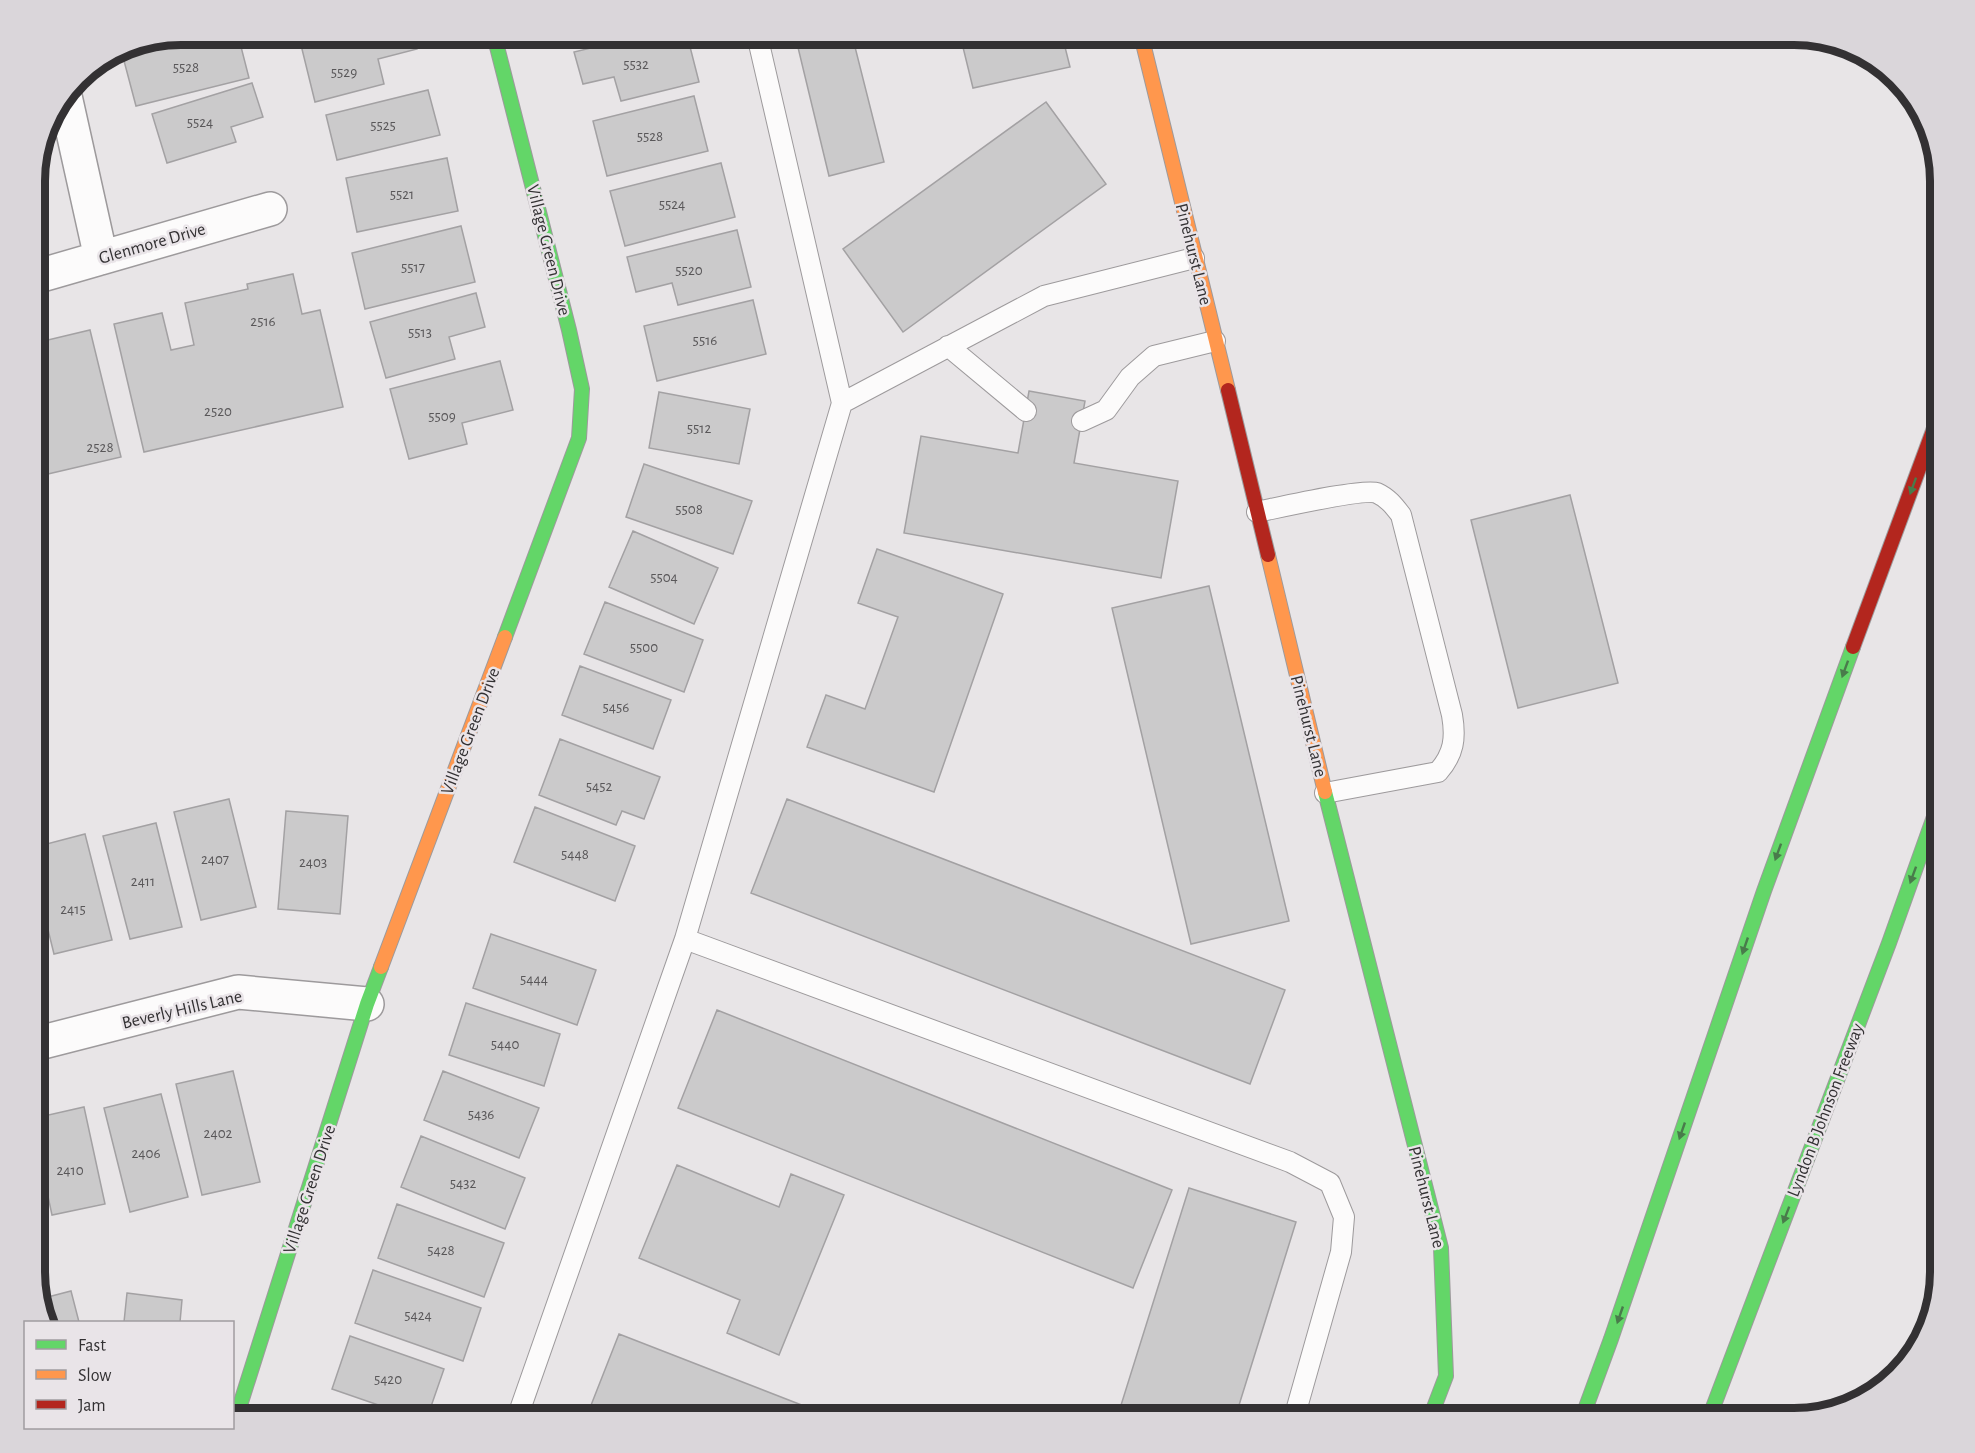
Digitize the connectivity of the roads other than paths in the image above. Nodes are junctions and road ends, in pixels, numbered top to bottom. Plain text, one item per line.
1 (497, 45) edge
2 (760, 45) edge
3 (1144, 45) edge
4 (67, 107) edge
5 (270, 209) dead end
6 (101, 258) junction
7 (1194, 258) junction
8 (45, 274) edge
9 (1215, 341) junction
10 (948, 346) junction
11 (842, 403) junction
12 (1026, 411) dead end
13 (1082, 421) dead end
14 (1930, 442) edge
15 (1257, 512) junction
16 (1325, 793) junction
17 (1930, 830) edge
18 (685, 939) junction
19 (368, 1004) junction
20 (45, 1041) edge
21 (239, 1408) edge
22 (521, 1408) edge
23 (1297, 1408) edge
24 (1435, 1408) edge
25 (1586, 1408) edge
26 (1712, 1408) edge

1 - 19 main road, Village Green Drive
2 - 11 lane
3 - 7 main road, Pinehurst Lane
4 - 6 street
5 - 6 street, Glenmore Drive
6 - 8 street, Glenmore Drive
7 - 9 main road, Pinehurst Lane
7 - 10 lane
9 - 13 lane
9 - 15 main road, Pinehurst Lane
10 - 11 lane
10 - 12 lane
11 - 18 lane
14 -> 25 main road
15 - 16 main road, Pinehurst Lane
15 - 16 lane
16 - 24 main road, Pinehurst Lane
17 -> 26 main road, Lyndon B Johnson Freeway
18 - 22 lane
18 - 23 lane
19 - 20 street, Beverly Hills Lane
19 - 21 main road, Village Green Drive

